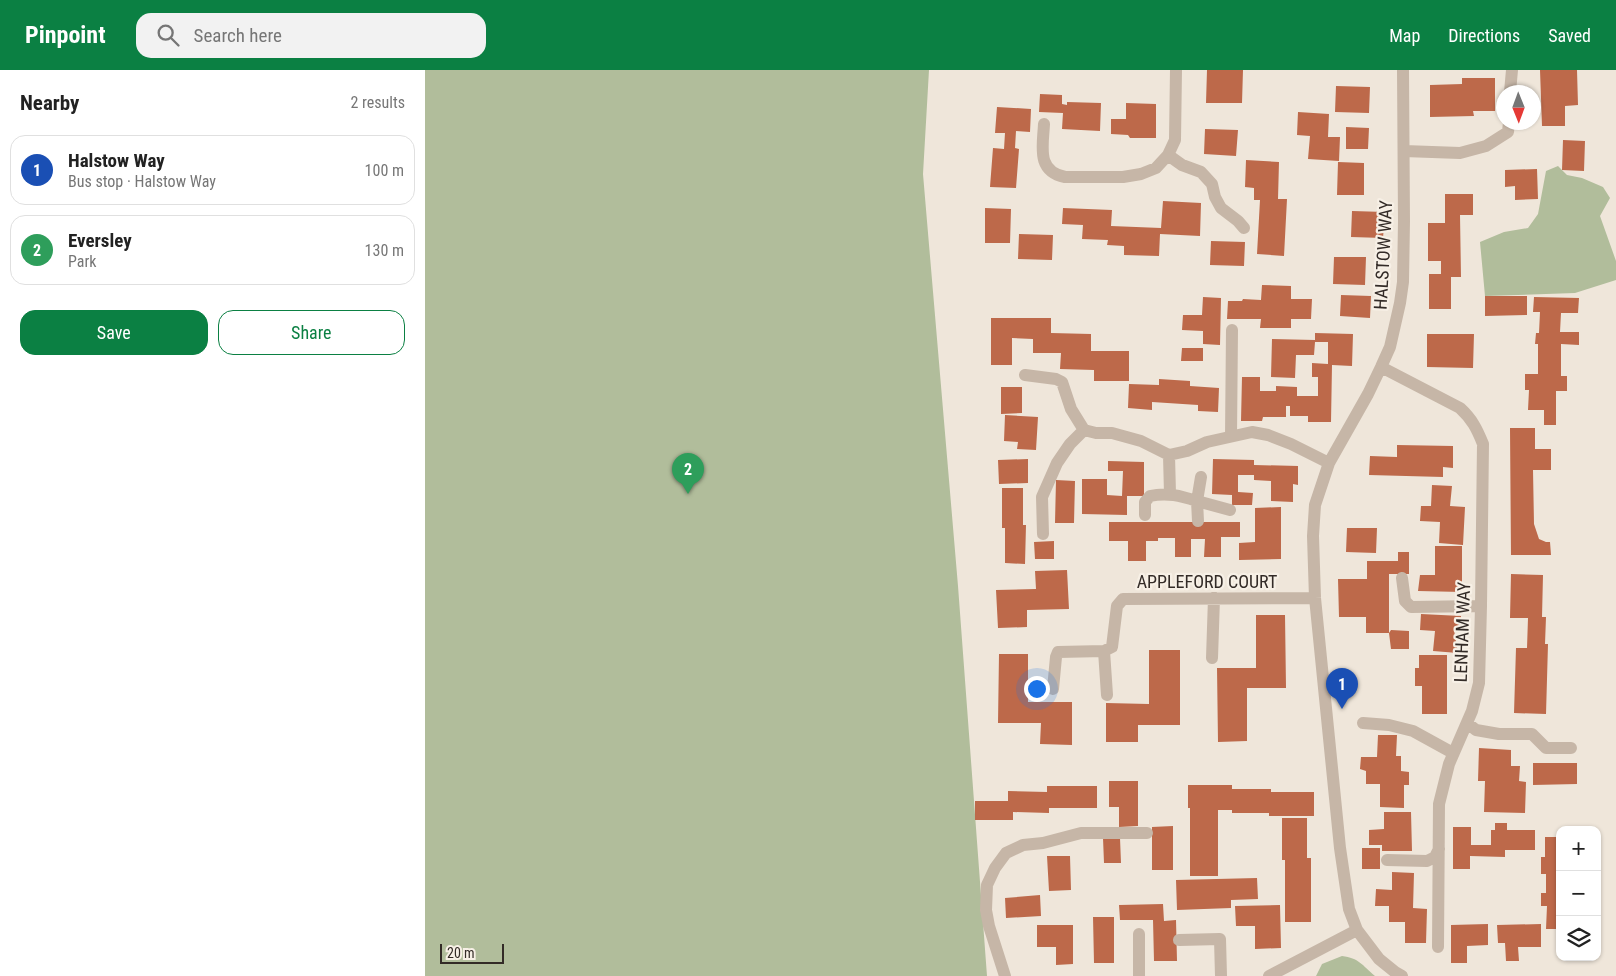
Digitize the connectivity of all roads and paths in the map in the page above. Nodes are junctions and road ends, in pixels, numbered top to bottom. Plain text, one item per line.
1 (1176, 70) edge
2 (1403, 70) edge
3 (1512, 70) edge
4 (1511, 85) edge
5 (1044, 124) dead end
6 (1508, 130) edge
7 (1404, 151) junction
8 (1168, 155) junction
9 (1244, 228) dead end
10 (1232, 330) dead end
11 (1381, 367) junction
12 (1025, 375) dead end
13 (1084, 430) junction
14 (1231, 436) junction
15 (1169, 455) junction
16 (1329, 463) junction
17 (1201, 477) dead end
18 (1170, 494) junction
19 (1197, 501) junction
20 (1231, 510) dead end
21 (1145, 515) dead end
22 (1198, 521) dead end
23 (1043, 534) dead end
24 (1402, 578) dead end
25 (1213, 598) junction
26 (1315, 598) junction
27 (1481, 606) junction
28 (1104, 650) junction
29 (1212, 658) dead end
30 (1053, 689) dead end
31 (1107, 695) dead end
32 (1363, 723) dead end
33 (1467, 724) junction
34 (1571, 748) dead end
35 (1453, 754) junction
36 (1147, 833) dead end
37 (1439, 849) junction
38 (1387, 860) dead end
39 (1357, 930) junction
40 (1139, 934) dead end
41 (1179, 940) dead end
42 (1438, 947) dead end
43 (1005, 976) edge
44 (1139, 976) edge
45 (1221, 976) edge
46 (1269, 976) edge
47 (1402, 976) edge

1 - 8 street
2 - 7 street, HALSTOW WAY
3 - 4 street
5 - 8 street
6 - 7 street
7 - 11 street, HALSTOW WAY
8 - 9 street
10 - 14 street
11 - 16 street, HALSTOW WAY
11 - 27 street, LENHAM WAY
12 - 13 street
13 - 15 street
13 - 23 street
14 - 15 street
14 - 16 street
15 - 18 street
16 - 26 street, HALSTOW WAY
17 - 19 street
18 - 19 street
18 - 21 street
19 - 20 street
19 - 22 street
24 - 27 street
25 - 26 street, APPLEFORD COURT
25 - 28 street, APPLEFORD COURT
25 - 29 street
26 - 39 street, HALSTOW WAY
27 - 33 street, LENHAM WAY
28 - 30 street
28 - 31 street
32 - 35 street
33 - 34 street
33 - 35 street, LENHAM WAY
35 - 37 street, LENHAM WAY
36 - 43 street
37 - 38 street
37 - 42 street, LENHAM WAY
39 - 46 street
39 - 47 street, HALSTOW WAY
40 - 44 street
41 - 45 street

